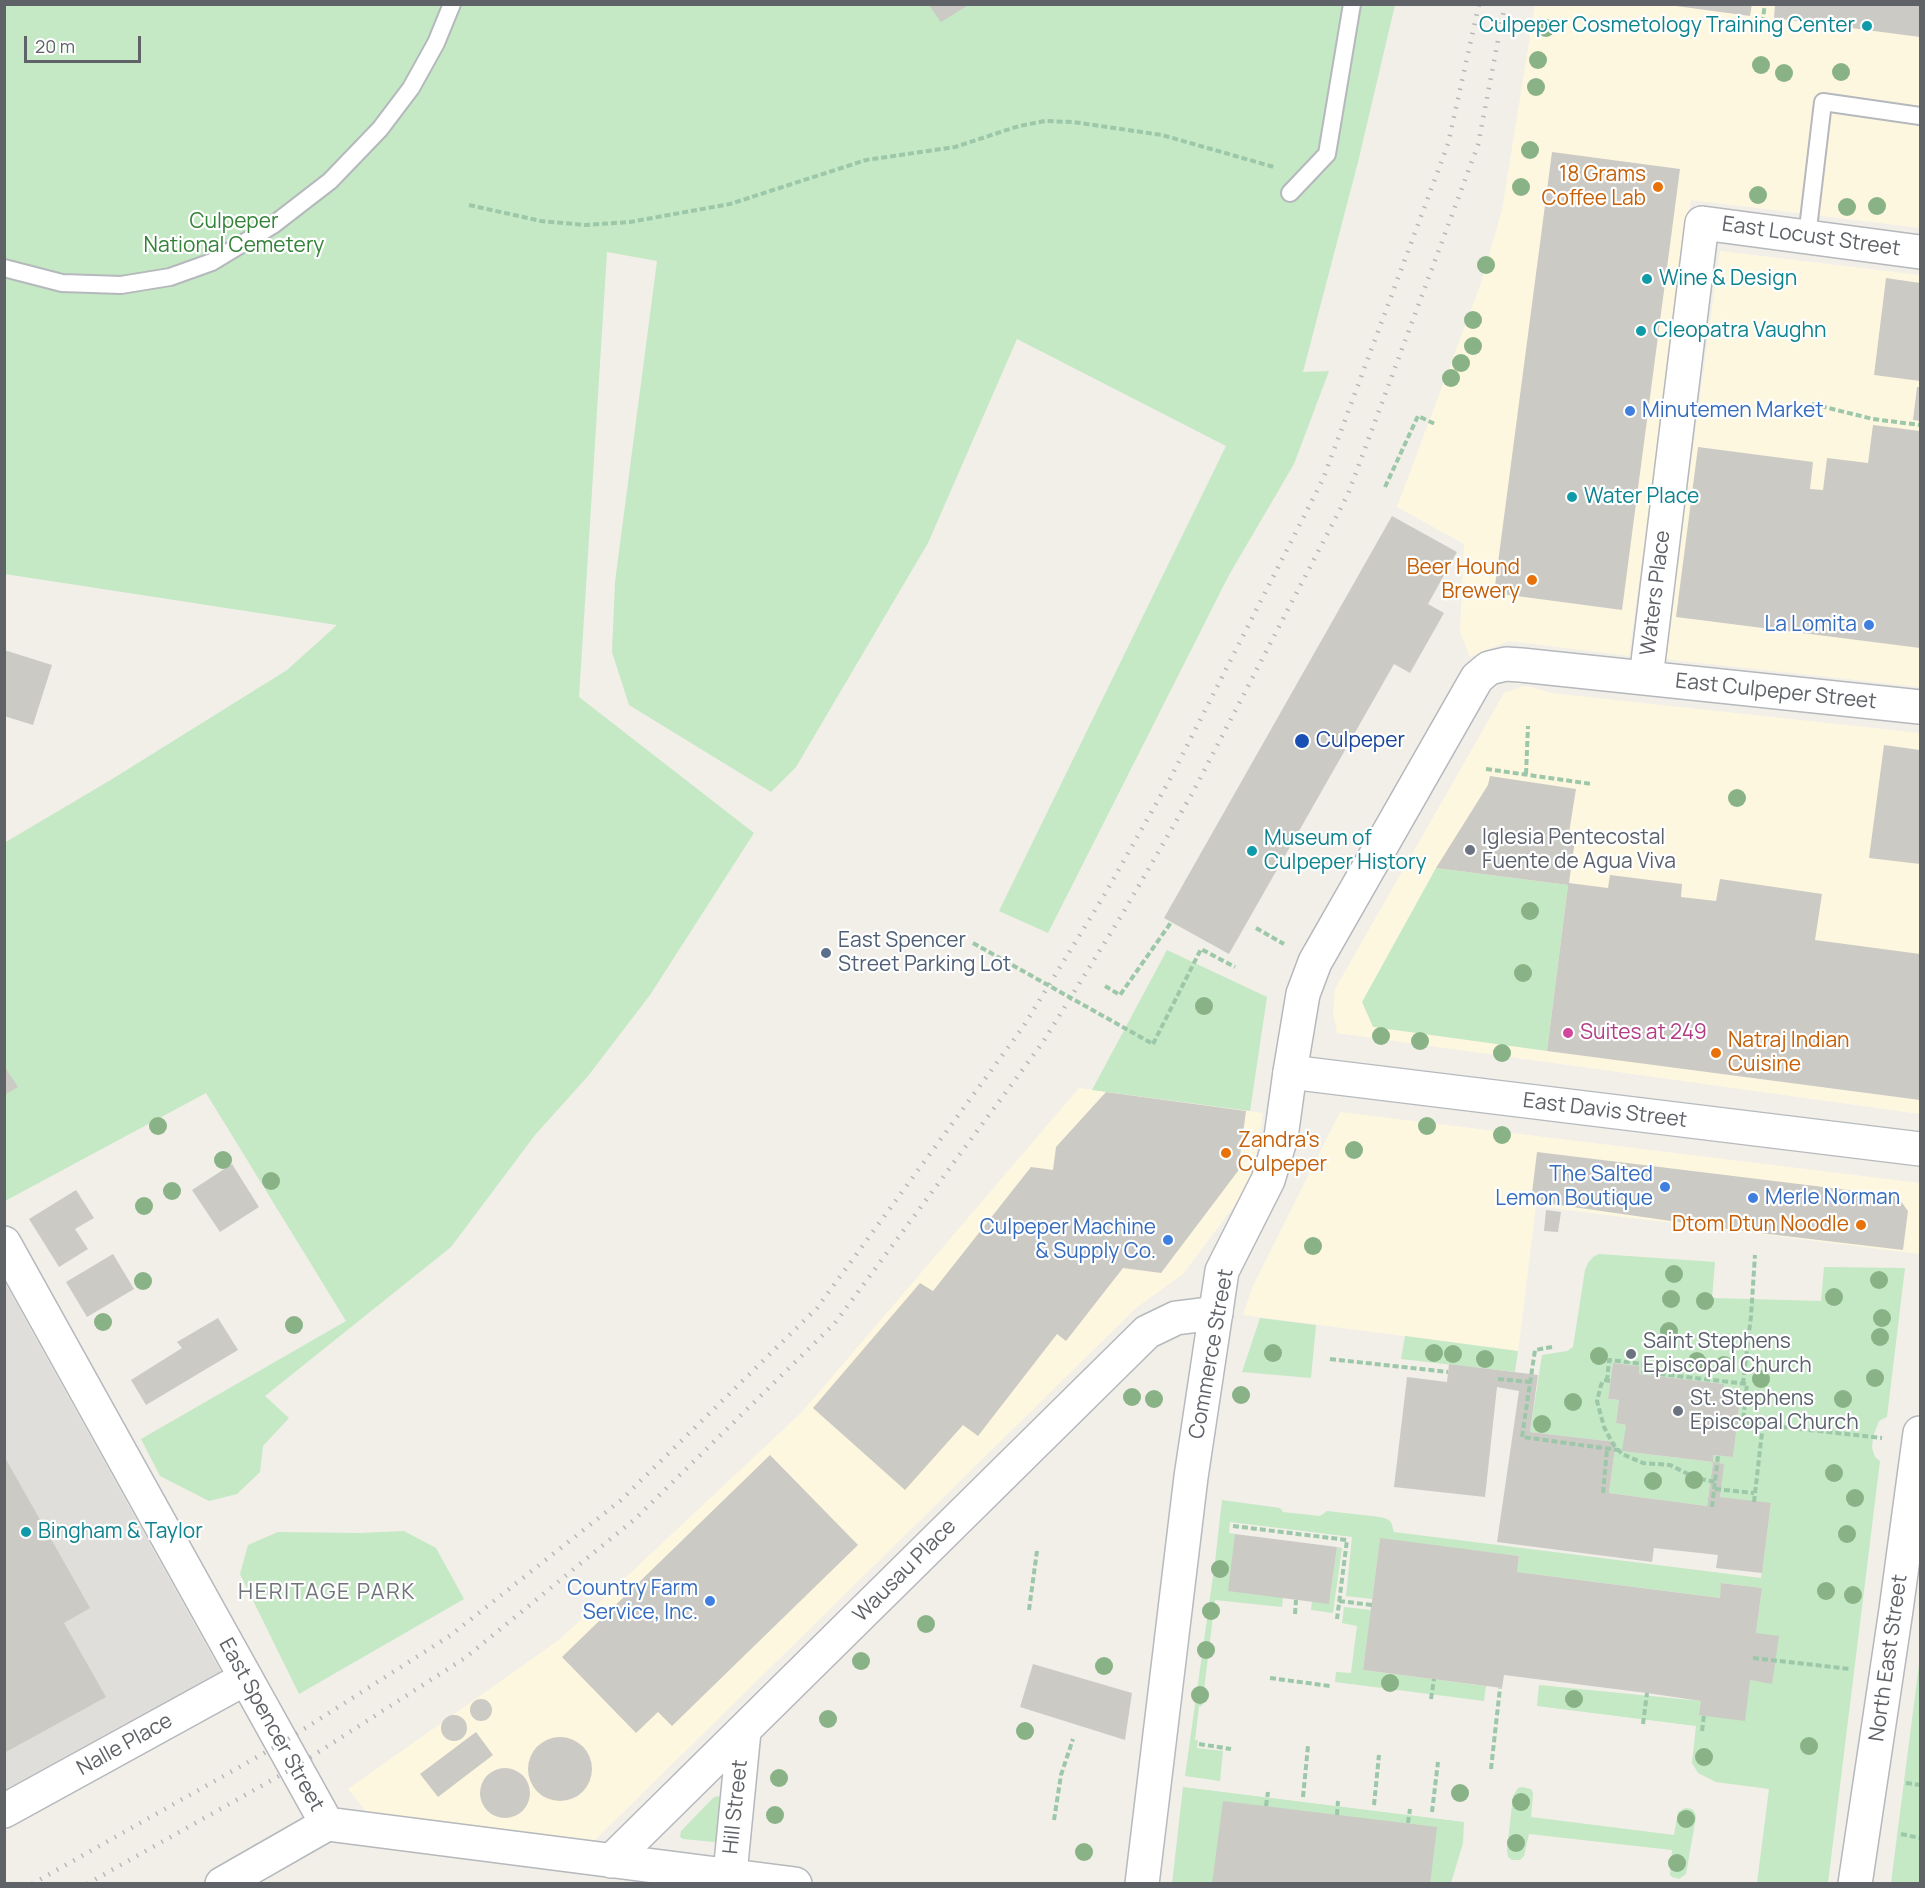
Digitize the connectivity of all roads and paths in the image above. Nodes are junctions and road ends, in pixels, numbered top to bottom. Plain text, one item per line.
1 (452, 4) edge
2 (1352, 4) edge
3 (1765, 4) edge
4 (1761, 32) dead end
5 (1920, 116) edge
6 (1307, 175) junction
7 (1290, 193) dead end
8 (469, 206) dead end
9 (1702, 223) joint
10 (1807, 237) junction
11 (1920, 252) edge
12 (4, 268) edge
13 (1812, 404) dead end
14 (1435, 424) dead end
15 (1920, 425) edge
16 (1385, 487) dead end
17 (1488, 668) joint
18 (1646, 678) junction
19 (1920, 708) edge
20 (1528, 726) dead end
21 (1486, 769) dead end
22 (1526, 774) junction
23 (1592, 784) dead end
24 (1172, 921) dead end
25 (973, 944) dead end
26 (1235, 966) dead end
27 (1106, 986) dead end
28 (1290, 1072) junction
29 (1920, 1149) edge
30 (4, 1243) edge
31 (1755, 1255) dead end
32 (1216, 1313) junction
33 (1552, 1347) dead end
34 (1330, 1359) dead end
35 (1448, 1372) dead end
36 (1498, 1379) dead end
37 (1530, 1382) junction
38 (1743, 1384) junction
39 (1762, 1424) junction
40 (1920, 1433) edge
41 (1889, 1439) dead end
42 (1607, 1448) junction
43 (1618, 1450) junction
44 (1718, 1456) dead end
45 (1715, 1482) junction
46 (1715, 1489) junction
47 (1603, 1492) dead end
48 (1754, 1493) junction
49 (1754, 1502) dead end
50 (1712, 1507) dead end
51 (1233, 1526) dead end
52 (1037, 1551) dead end
53 (1296, 1600) dead end
54 (1339, 1601) junction
55 (1372, 1605) dead end
56 (1029, 1610) dead end
57 (1908, 1612) edge
58 (1295, 1614) dead end
59 (1337, 1620) dead end
60 (1753, 1658) dead end
61 (1859, 1670) dead end
62 (246, 1678) junction
63 (1270, 1678) dead end
64 (1434, 1679) dead end
65 (1330, 1686) dead end
66 (1500, 1688) dead end
67 (1647, 1693) dead end
68 (1431, 1699) dead end
69 (1704, 1715) dead end
70 (1643, 1724) dead end
71 (744, 1731) junction
72 (1702, 1731) dead end
73 (1073, 1739) dead end
74 (1199, 1744) dead end
75 (1308, 1746) dead end
76 (1231, 1749) dead end
77 (1379, 1755) dead end
78 (1438, 1762) dead end
79 (1491, 1769) dead end
80 (1268, 1792) dead end
81 (1303, 1797) dead end
82 (1338, 1801) dead end
83 (1374, 1805) dead end
84 (1266, 1806) dead end
85 (1410, 1809) dead end
86 (4, 1811) edge
87 (1432, 1812) dead end
88 (1336, 1815) dead end
89 (1054, 1820) dead end
90 (327, 1824) junction
91 (1408, 1824) dead end
92 (1892, 1833) dead end
93 (1920, 1838) edge
94 (611, 1862) junction
95 (729, 1880) edge
96 (222, 1884) edge
97 (795, 1884) edge
98 (1142, 1884) edge
99 (1855, 1884) edge

1 - 12 lane
2 - 6 lane
3 - 4 path
5 - 10 lane
6 - 7 lane
6 - 8 path
9 - 10 street, East Locust Street
9 - 18 street, Waters Place
10 - 11 street, East Locust Street
13 - 15 path
14 - 16 path
17 - 18 street, East Culpeper Street
17 - 28 street, Commerce Street
18 - 19 street, East Culpeper Street
20 - 22 path
21 - 22 path
22 - 23 path
24 - 27 path
25 - 26 path, bridge
28 - 29 street, East Davis Street
28 - 32 street, Commerce Street
30 - 62 street, East Spencer Street
31 - 38 path
32 - 71 street, Wausau Place
32 - 98 street, Commerce Street
33 - 37 path
34 - 35 path
36 - 37 path
37 - 42 path
38 - 39 path
38 - 43 path
39 - 41 path
39 - 48 path
40 - 57 street, North East Street
42 - 43 path
42 - 47 path
43 - 45 path
44 - 45 path
45 - 46 path
46 - 48 path
46 - 50 path
48 - 49 path
51 - 54 path
52 - 56 path
53 - 58 path
54 - 55 path
54 - 59 path
57 - 99 street, North East Street
60 - 61 path
62 - 86 street, Nalle Place
62 - 90 street, East Spencer Street
63 - 65 path
64 - 68 path
66 - 79 path
67 - 70 path
69 - 72 path
71 - 94 street, Wausau Place
71 - 95 street, Hill Street
73 - 89 path
74 - 76 path
75 - 81 path
77 - 83 path
78 - 87 path
80 - 84 path
82 - 88 path
85 - 91 path
90 - 94 street, East Spencer Street
90 - 96 street
92 - 93 path
94 - 95 street, East Spencer Street
95 - 97 street, East Spencer Street

